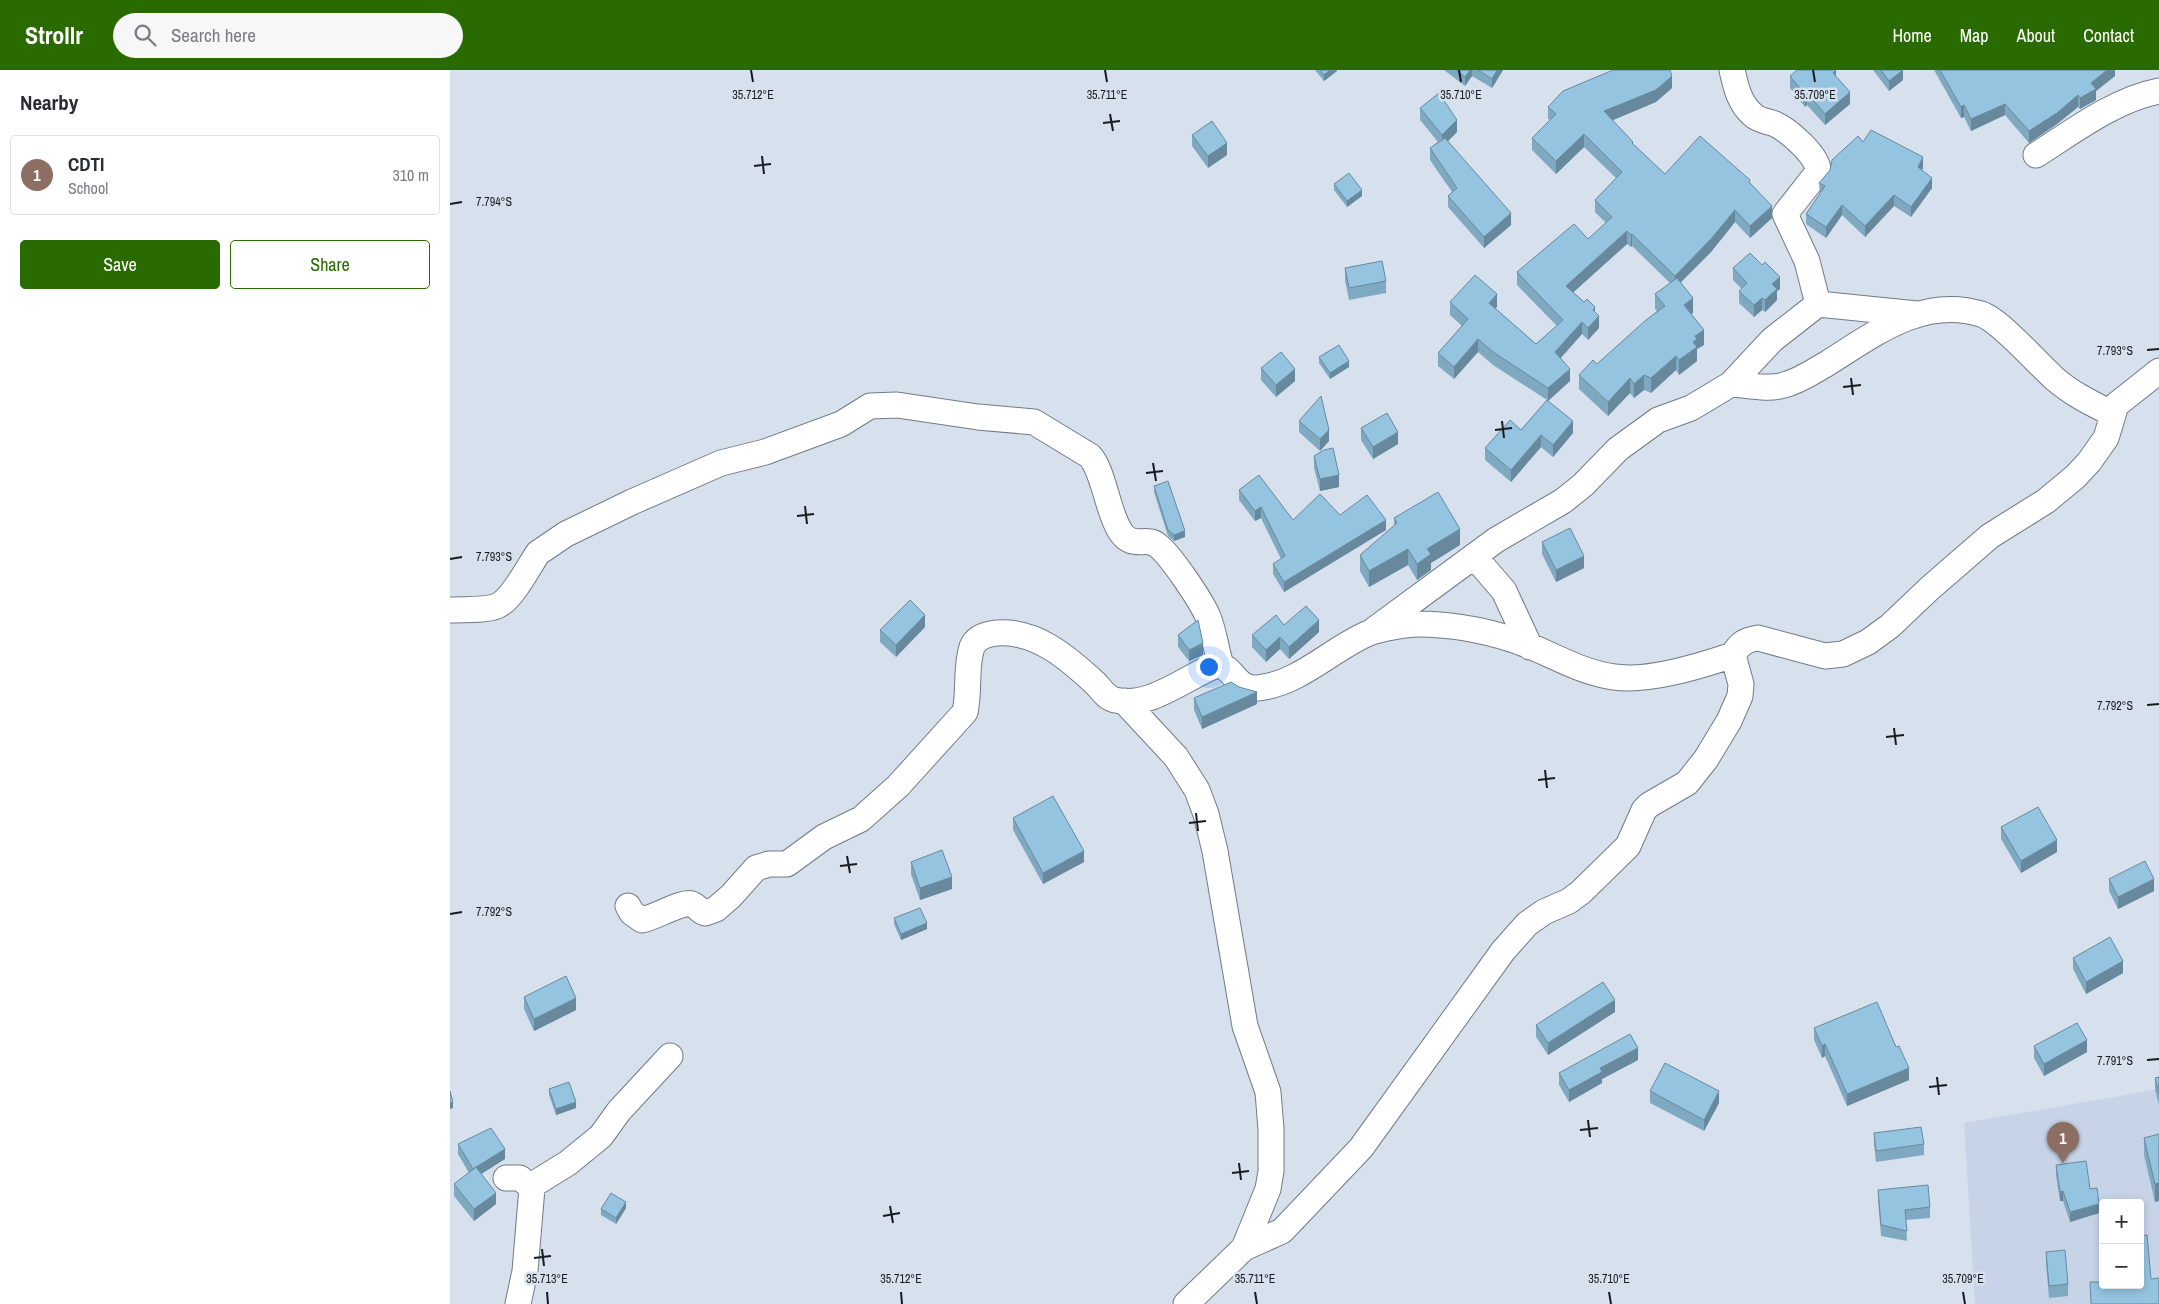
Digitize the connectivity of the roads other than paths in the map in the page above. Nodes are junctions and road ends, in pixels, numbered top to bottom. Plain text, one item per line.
1 (1732, 70) edge
2 (2159, 92) edge
3 (2036, 155) dead end
4 (1818, 304) junction
5 (1917, 314) junction
6 (2159, 371) edge
7 (1731, 384) junction
8 (2113, 414) junction
9 (1474, 556) junction
10 (450, 610) edge
11 (1370, 633) junction
12 (1530, 647) junction
13 (1733, 655) junction
14 (1221, 665) junction
15 (1124, 701) junction
16 (628, 906) dead end
17 (670, 1056) dead end
18 (506, 1178) dead end
19 (532, 1188) junction
20 (1244, 1248) junction
21 (518, 1304) edge
22 (1186, 1304) edge

1 - 4 street
2 - 3 street
4 - 5 street
4 - 7 street
5 - 7 street
5 - 8 street
6 - 8 street
7 - 9 street
8 - 13 street
9 - 11 street
9 - 12 street
10 - 14 street
11 - 12 street
11 - 14 street
12 - 13 street
13 - 20 street
14 - 15 street
15 - 16 street
15 - 20 street
17 - 19 street
18 - 19 street
19 - 21 street
20 - 22 street

